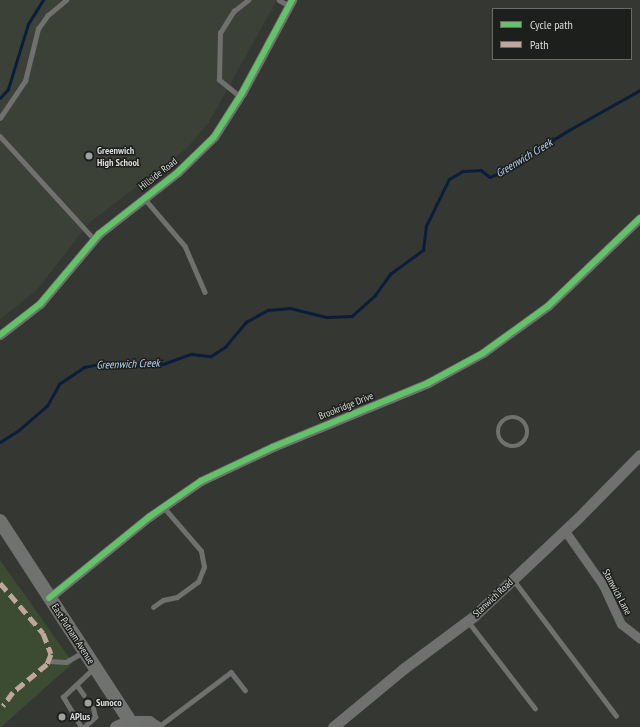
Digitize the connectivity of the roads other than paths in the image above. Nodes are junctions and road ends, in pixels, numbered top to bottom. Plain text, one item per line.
1 (66, 0) edge
2 (248, 0) edge
3 (279, 0) edge
4 (291, 3) edge
5 (240, 97) junction
6 (0, 118) edge
7 (0, 136) edge
8 (144, 198) junction
9 (640, 218) edge
10 (94, 239) junction
11 (205, 292) dead end
12 (0, 335) edge
13 (504, 421) joint
14 (640, 455) edge
15 (163, 507) junction
16 (0, 521) edge
17 (565, 531) junction
18 (513, 579) junction
19 (49, 598) junction
20 (153, 607) dead end
21 (468, 621) junction
22 (640, 639) edge
23 (84, 652) junction
24 (49, 661) dead end
25 (95, 668) junction
26 (77, 685) junction
27 (244, 690) dead end
28 (84, 695) dead end
29 (93, 708) dead end
30 (535, 708) dead end
31 (616, 715) dead end
32 (132, 724) edge
33 (90, 725) edge
34 (82, 727) edge
35 (116, 727) edge
36 (158, 727) edge
37 (333, 727) edge

1 - 6 lane
2 - 5 lane
3 - 4 lane
4 - 5 street, Hillside Road
5 - 8 street, Hillside Road
7 - 10 lane
8 - 10 street, Hillside Road
8 - 11 lane
9 - 15 street, Brookridge Drive
10 - 12 street, Hillside Road
13 - 13 lane
14 - 17 street, Stanwich Road
15 - 19 street, Brookridge Drive
15 - 20 lane
16 - 19 main road, East Putnam Avenue
17 - 18 street, Stanwich Road
17 - 22 street, Stanwich Lane
18 - 21 street, Stanwich Road
18 - 31 lane
19 - 23 main road, East Putnam Avenue
21 - 30 lane
21 - 37 street, Stanwich Road
23 - 24 lane
23 - 25 main road, East Putnam Avenue
25 - 26 lane
25 - 32 main road, East Putnam Avenue
26 - 28 lane
26 - 34 lane
27 - 36 lane
29 - 33 lane
32 - 35 main road
32 - 36 street
33 - 34 lane

